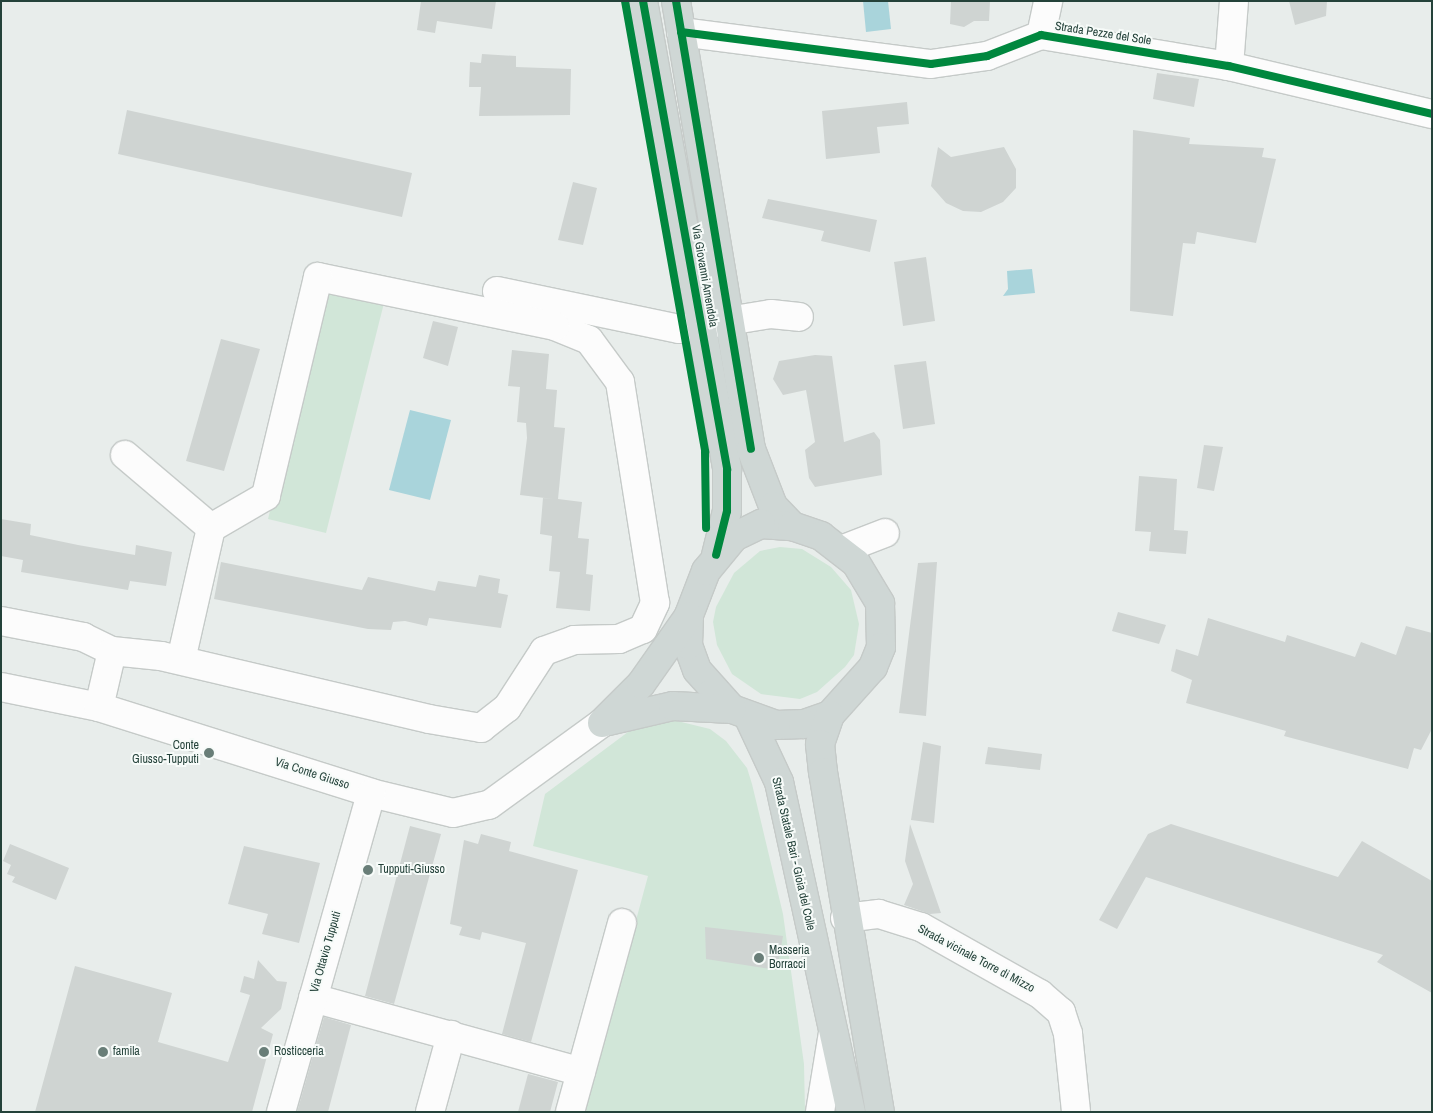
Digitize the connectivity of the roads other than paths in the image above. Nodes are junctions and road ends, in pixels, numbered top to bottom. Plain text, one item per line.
1 (643, 1) edge
2 (676, 1) edge
3 (1048, 1) edge
4 (1234, 1) edge
5 (681, 32) junction
6 (1041, 35) junction
7 (1229, 66) junction
8 (1432, 114) edge
9 (497, 291) dead end
10 (800, 317) dead end
11 (733, 320) junction
12 (701, 325) junction
13 (125, 456) dead end
14 (792, 526) junction
15 (211, 528) junction
16 (885, 533) dead end
17 (841, 550) junction
18 (716, 555) junction
19 (689, 615) junction
20 (1, 621) edge
21 (112, 652) junction
22 (181, 660) junction
23 (1, 687) edge
24 (99, 707) junction
25 (740, 714) junction
26 (830, 716) junction
27 (602, 723) junction
28 (371, 793) junction
29 (845, 918) junction
30 (622, 923) dead end
31 (313, 998) junction
32 (834, 1031) junction
33 (451, 1035) junction
34 (871, 1063) junction
35 (581, 1072) junction
36 (281, 1112) edge
37 (430, 1112) edge
38 (570, 1112) edge
39 (820, 1112) edge
40 (851, 1112) edge
41 (880, 1112) edge
42 (890, 1112) edge
43 (1076, 1112) edge

1 - 12 main road, Via Giovanni Amendola
2 - 5 main road, Via Giovanni Amendola
3 - 6 street
4 - 7 street
5 - 6 street, Strada Pezze del Sole
5 - 11 main road, Via Giovanni Amendola
6 - 7 street, Strada Pezze del Sole
7 - 8 street, Strada Pezze del Sole
9 - 12 street
10 - 11 street
11 - 12 street
11 - 14 main road, Via Giovanni Amendola
12 - 18 main road, Via Giovanni Amendola
13 - 15 street
14 - 17 main road, Via Giovanni Amendola
14 - 18 main road, Via Giovanni Amendola
15 - 22 street
15 - 22 street
16 - 17 street
17 - 26 main road, Via Giovanni Amendola
18 - 19 main road, Via Giovanni Amendola
19 - 25 main road, Via Giovanni Amendola
19 - 27 main road
20 - 21 street
21 - 22 street
21 - 24 street
23 - 24 street, Via Conte Giusso
24 - 28 street, Via Conte Giusso
25 - 26 main road
25 - 27 main road
25 - 32 main road, Strada Statale Bari - Gioia del Colle
26 - 29 main road
27 - 28 street, Via Conte Giusso
28 - 31 street, Via Ottavio Tupputi
29 - 34 main road
29 - 43 street, Strada vicinale Torre di Mizzo
30 - 35 street
31 - 33 street
31 - 36 street, Via Ottavio Tupputi
32 - 39 street
32 - 40 main road, Strada Statale Bari - Gioia del Colle
33 - 35 street
33 - 37 street
34 - 41 main road
34 - 42 main road
35 - 38 street

